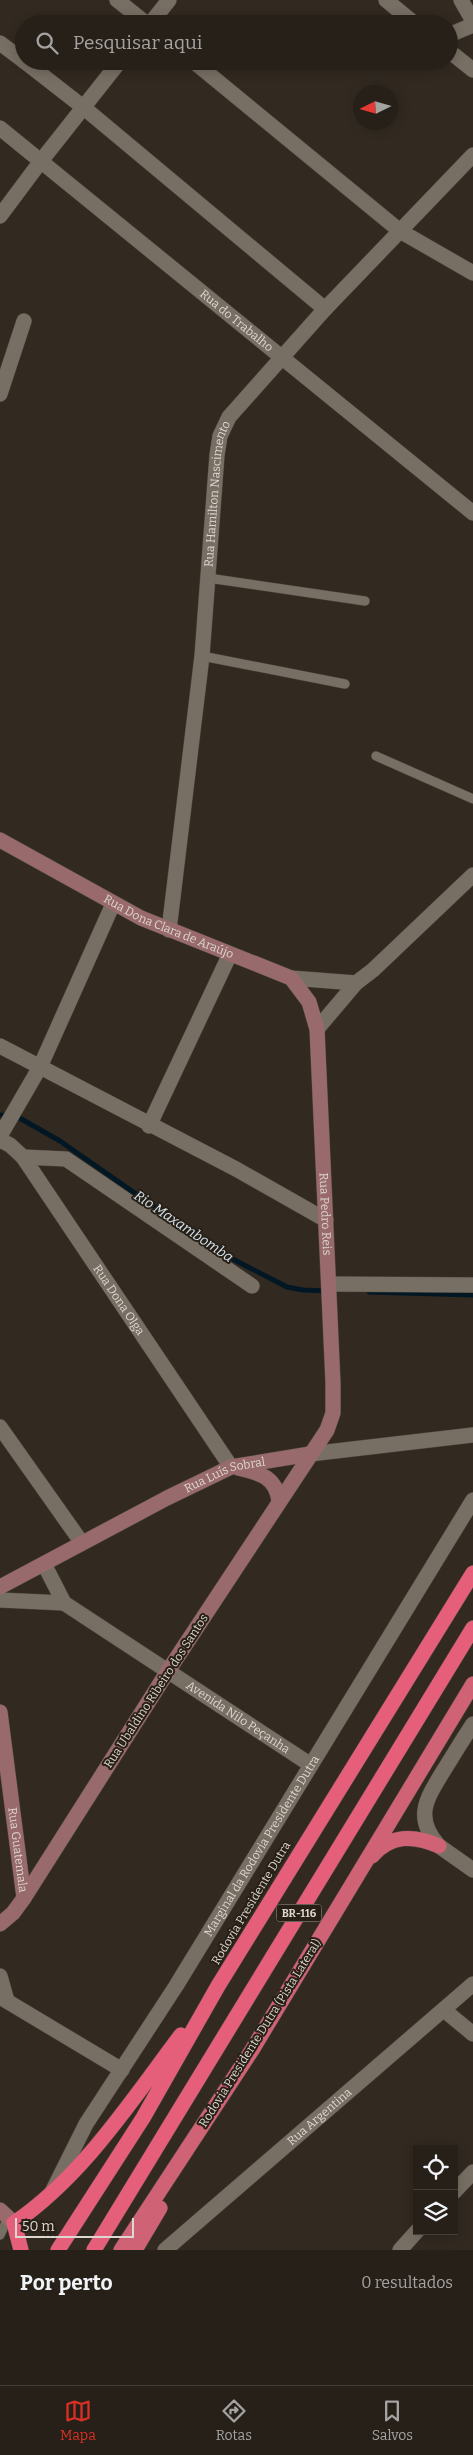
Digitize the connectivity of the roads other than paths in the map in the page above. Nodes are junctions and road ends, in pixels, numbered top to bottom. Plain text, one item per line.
1 (116, 0) edge
2 (169, 0) edge
3 (386, 0) edge
4 (461, 0) edge
5 (136, 15) edge
6 (156, 15) edge
7 (404, 15) edge
8 (473, 21) edge
9 (473, 25) edge
10 (458, 31) edge
11 (0, 43) edge
12 (15, 54) edge
13 (458, 58) edge
14 (36, 70) edge
15 (113, 70) edge
16 (204, 70) edge
17 (473, 70) edge
18 (84, 107) junction
19 (0, 128) edge
20 (473, 154) edge
21 (41, 161) junction
22 (0, 216) edge
23 (400, 231) junction
24 (473, 273) edge
25 (325, 309) junction
26 (24, 320) dead end
27 (281, 358) junction
28 (0, 394) edge
29 (473, 513) edge
30 (208, 578) junction
31 (366, 601) dead end
32 (202, 656) junction
33 (345, 684) dead end
34 (376, 756) dead end
35 (473, 799) edge
36 (0, 840) edge
37 (473, 874) edge
38 (112, 904) junction
39 (169, 930) junction
40 (230, 954) junction
41 (291, 978) junction
42 (356, 983) junction
43 (317, 1029) junction
44 (0, 1046) edge
45 (40, 1067) junction
46 (149, 1126) junction
47 (0, 1138) edge
48 (23, 1157) junction
49 (326, 1220) junction
50 (330, 1285) junction
51 (473, 1285) edge
52 (252, 1286) dead end
53 (0, 1426) edge
54 (473, 1435) edge
55 (310, 1454) junction
56 (231, 1467) junction
57 (473, 1500) edge
58 (279, 1501) junction
59 (82, 1544) junction
60 (44, 1564) junction
61 (473, 1573) edge
62 (0, 1587) edge
63 (0, 1600) edge
64 (64, 1603) junction
65 (473, 1628) edge
66 (168, 1671) junction
67 (473, 1684) edge
68 (0, 1712) edge
69 (473, 1724) edge
70 (311, 1765) junction
71 (439, 1846) junction
72 (473, 1870) edge
73 (358, 1872) junction
74 (24, 1898) junction
75 (0, 1924) edge
76 (0, 1976) edge
77 (473, 1984) edge
78 (218, 1986) junction
79 (4, 1999) edge
80 (444, 2010) junction
81 (473, 2034) edge
82 (252, 2050) junction
83 (122, 2070) junction
84 (473, 2172) edge
85 (456, 2190) edge
86 (52, 2192) junction
87 (8, 2217) edge
88 (0, 2235) edge
89 (413, 2235) edge
90 (21, 2250) edge
91 (58, 2250) edge
92 (94, 2250) edge
93 (121, 2250) edge
94 (135, 2250) edge
95 (165, 2250) edge
96 (400, 2250) edge

1 - 5 street
2 - 6 street
3 - 7 street
4 - 8 street
9 - 10 street
11 - 12 street
13 - 17 street
14 - 18 street
15 - 18 street
16 - 23 street
18 - 21 street
18 - 25 street
19 - 21 street, Rua do Trabalho
20 - 23 street, Rua Hamilton Nascimento
21 - 22 street
21 - 27 street, Rua do Trabalho
23 - 24 street
23 - 25 street, Rua Hamilton Nascimento
25 - 27 street, Rua Hamilton Nascimento
26 - 28 street
27 - 29 street, Rua do Trabalho
27 - 30 street, Rua Hamilton Nascimento
30 - 31 lane
30 - 32 street, Rua Hamilton Nascimento
32 - 33 lane
32 - 39 street, Rua Hamilton Nascimento
34 - 35 lane
36 - 38 main road, Rua Dona Clara de Araújo
37 - 42 street
38 - 39 main road, Rua Dona Clara de Araújo
38 - 45 street, Rua Dona Olga
39 - 40 main road, Rua Dona Clara de Araújo
40 - 41 main road, Rua Dona Clara de Araújo
40 - 46 street
41 - 42 street
41 - 43 main road
42 - 43 street
43 - 49 main road, Rua Pedro Reis
44 - 45 street
45 - 46 street
45 - 47 street, Rua Dona Olga
46 - 49 street
47 - 48 street, Rua Dona Olga
48 - 52 street
48 - 56 street, Rua Dona Olga
49 - 50 main road, Rua Pedro Reis
50 - 51 street
50 - 55 main road, Rua Pedro Reis
53 - 59 street
54 - 55 street, Rua Luís Sobral
55 - 56 main road, Rua Luís Sobral
55 - 58 main road, Rua Ubaldino Ribeiro dos Santos
56 - 58 main road
56 - 59 main road, Rua Luís Sobral
57 - 70 street, Marginal da Rodovia Presidente Dutra
58 - 66 main road, Rua Ubaldino Ribeiro dos Santos
59 - 60 main road, Rua Luís Sobral
60 - 62 main road, Rua Luís Sobral
60 - 64 street, Avenida Nilo Peçanha
61 - 78 highway, Rodovia Presidente Dutra / BR-116
63 - 64 street
64 - 66 street, Avenida Nilo Peçanha
65 - 92 highway, BR-116
66 - 70 street, Avenida Nilo Peçanha
66 - 74 main road, Rua Ubaldino Ribeiro dos Santos
67 - 73 highway, Rodovia Presidente Dutra (Pista Lateral) / BR-116
68 - 74 main road, Rua Guatemala
69 - 71 street
70 - 83 street, Marginal da Rodovia Presidente Dutra
71 - 72 street
71 - 73 highway
73 - 82 highway, Rodovia Presidente Dutra (Pista Lateral) / BR-116
74 - 75 main road, Rua Ubaldino Ribeiro dos Santos
76 - 79 street
77 - 80 street, Rua Argentina
78 - 86 highway
78 - 91 highway, Rodovia Presidente Dutra / BR-116
79 - 83 street
80 - 81 street
80 - 95 street, Rua Argentina
82 - 93 highway, Rodovia Presidente Dutra (Pista Lateral) / BR-116
82 - 94 highway
83 - 86 street, Marginal da Rodovia Presidente Dutra
84 - 85 street
86 - 87 highway
87 - 88 lane
87 - 90 highway
89 - 96 street

